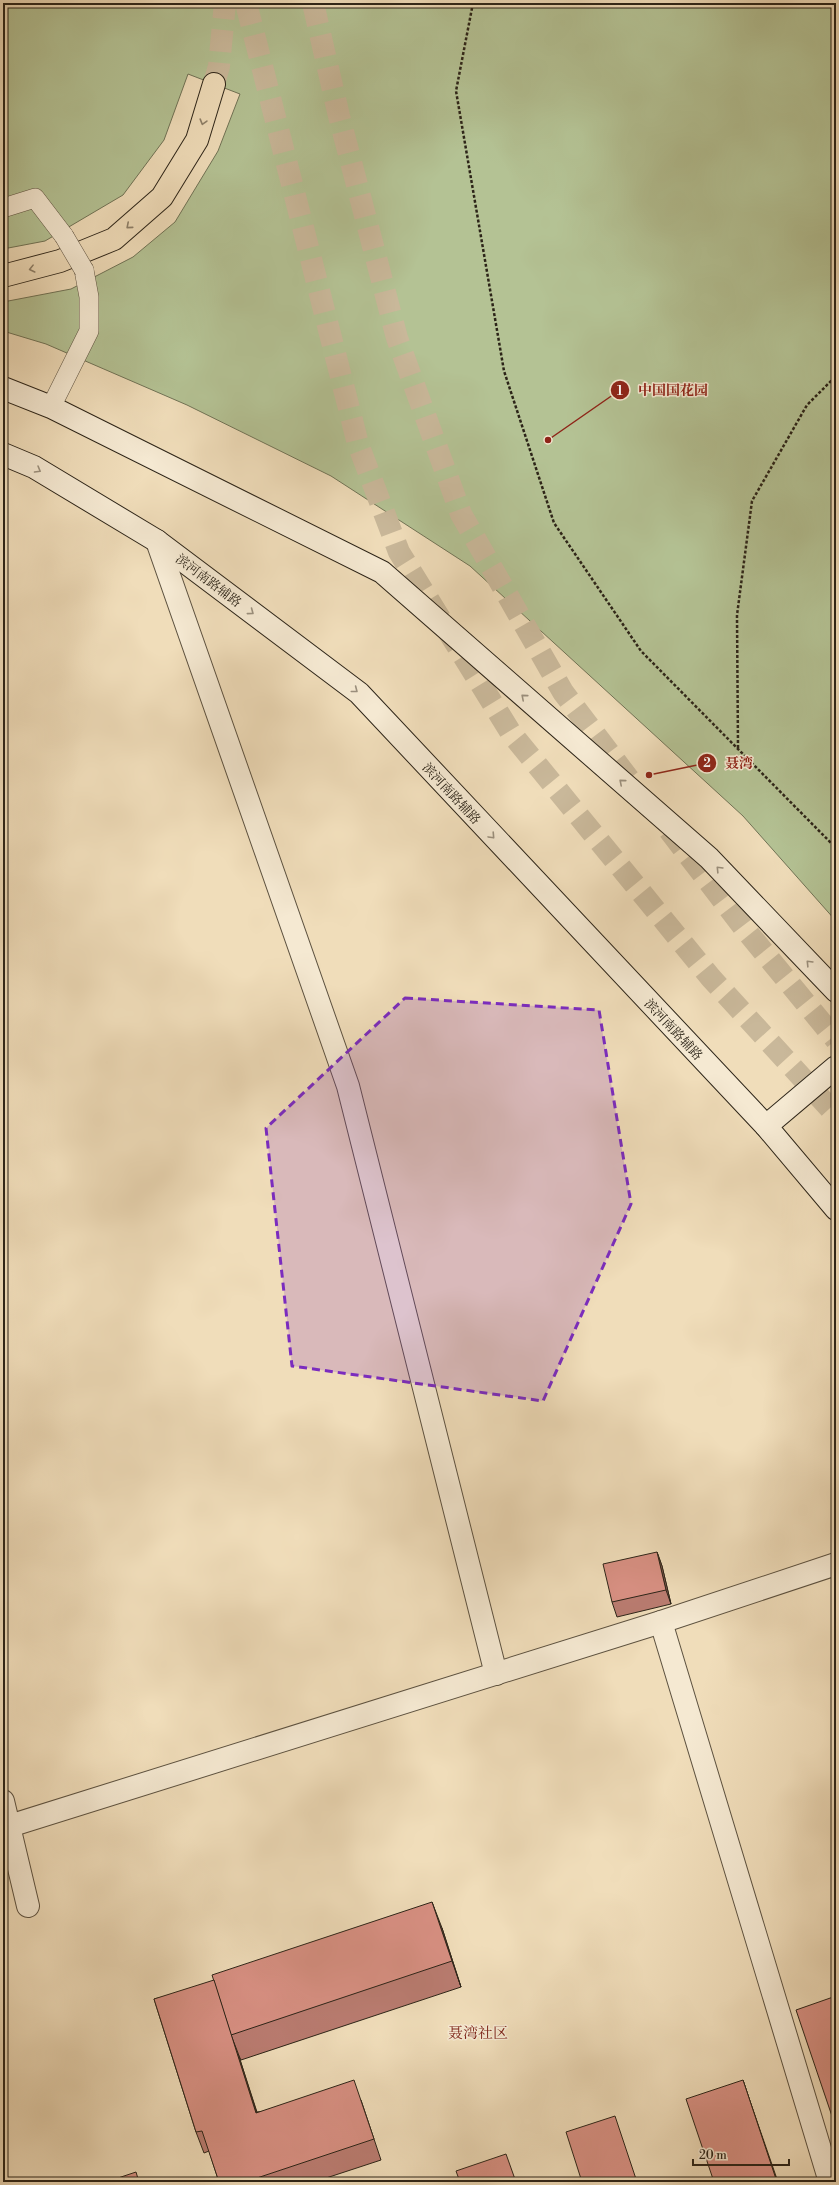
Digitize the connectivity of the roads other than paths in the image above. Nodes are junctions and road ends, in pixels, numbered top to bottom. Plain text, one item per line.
1 (214, 84) tunnel mouth
2 (3, 208) edge
3 (3, 276) edge
4 (3, 388) edge
5 (52, 407) junction
6 (3, 454) edge
7 (157, 541) junction
8 (836, 991) edge
9 (836, 1067) edge
10 (766, 1126) junction
11 (836, 1209) edge
12 (836, 1564) edge
13 (660, 1622) junction
14 (496, 1674) junction
15 (3, 1801) edge
16 (6, 1827) edge
17 (28, 1906) dead end
18 (830, 2182) edge

1 -> 3 main road
2 - 5 lane, bridge
4 - 5 street
8 -> 5 street
6 -> 7 street, 滨河南路辅路
7 -> 10 street, 滨河南路辅路
7 - 14 street
9 - 10 street
10 - 11 street, 滨河南路辅路
12 - 13 street
13 - 14 street
13 - 18 street
14 - 16 street
15 - 16 street
16 - 17 street

